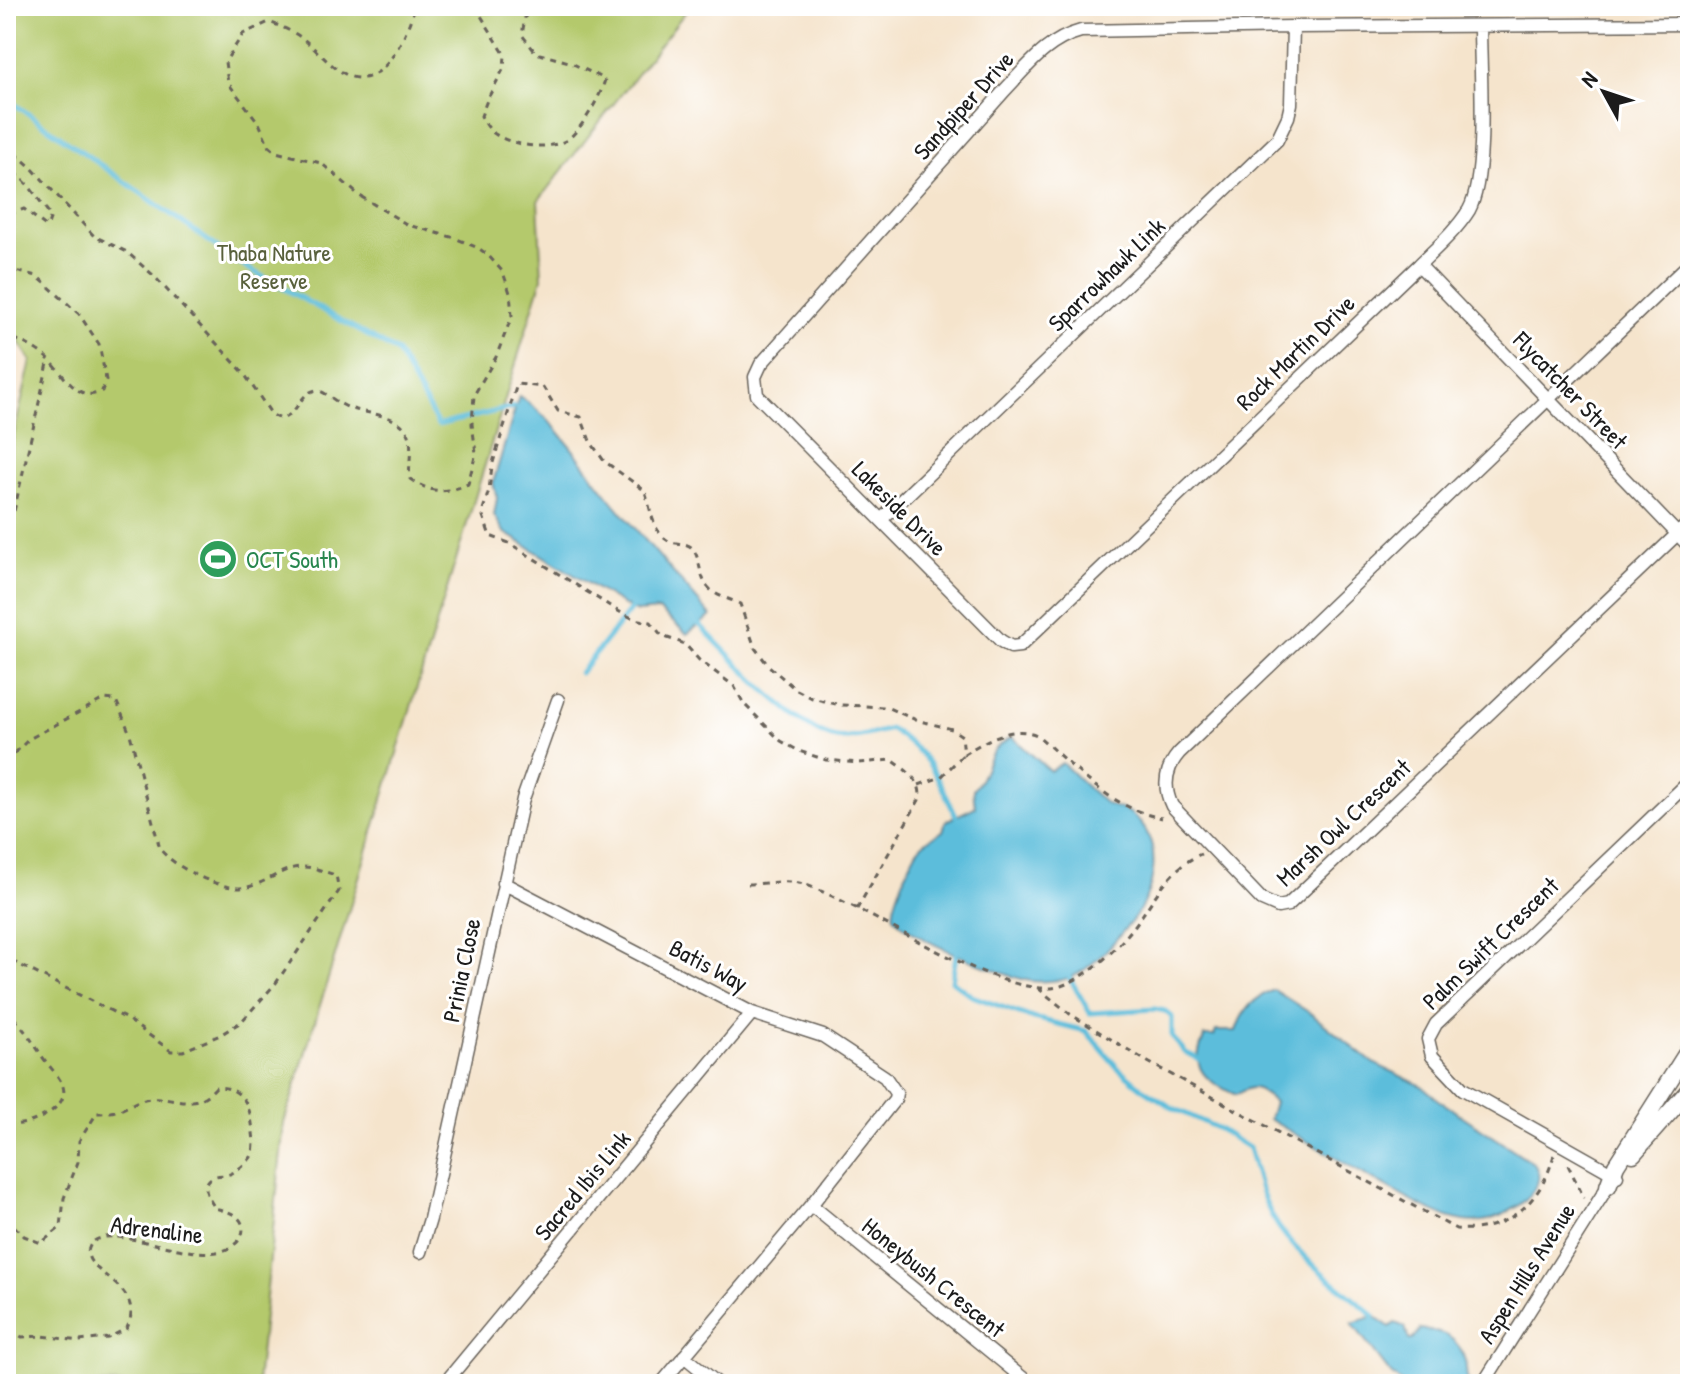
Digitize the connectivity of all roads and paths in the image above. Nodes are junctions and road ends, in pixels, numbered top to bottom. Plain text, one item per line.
1 (415, 6) edge
2 (475, 6) edge
3 (527, 6) edge
4 (1690, 24) edge
5 (1480, 26) junction
6 (1293, 27) junction
7 (6, 145) edge
8 (6, 163) edge
9 (6, 253) edge
10 (1690, 263) edge
11 (1419, 265) junction
12 (6, 269) edge
13 (6, 336) edge
14 (49, 359) junction
15 (759, 398) joint
16 (1549, 398) junction
17 (881, 520) junction
18 (1690, 522) edge
19 (1678, 534) junction
20 (6, 546) edge
21 (1690, 547) edge
22 (1011, 647) joint
23 (558, 700) dead end
24 (964, 754) junction
25 (6, 762) edge
26 (1690, 781) edge
27 (919, 785) junction
28 (1182, 818) junction
29 (1212, 849) junction
30 (503, 883) junction
31 (748, 884) dead end
32 (857, 909) junction
33 (6, 958) edge
34 (1038, 988) junction
35 (6, 1009) edge
36 (752, 1013) junction
37 (1690, 1048) edge
38 (1690, 1089) edge
39 (6, 1124) edge
40 (1557, 1143) junction
41 (1612, 1178) junction
42 (811, 1205) junction
43 (1591, 1212) junction
44 (6, 1218) edge
45 (420, 1252) dead end
46 (6, 1327) edge
47 (684, 1356) junction
48 (1484, 1382) edge
49 (444, 1384) edge
50 (661, 1384) edge
51 (718, 1384) edge
52 (1030, 1384) edge

1 - 7 path
2 - 3 path
4 - 5 street, Sandpiper Drive
5 - 6 street, Sandpiper Drive
5 - 11 street, Rock Martin Drive
6 - 15 street, Sandpiper Drive
6 - 17 street, Sparrowhawk Link
8 - 9 path
10 - 16 street, Marsh Owl Crescent
11 - 16 street, Flycatcher Street
11 - 22 street, Rock Martin Drive
12 - 14 path
13 - 14 path
14 - 20 path
15 - 17 street, Lakeside Drive
16 - 19 street, Flycatcher Street
16 - 28 street, Marsh Owl Crescent
17 - 22 street, Lakeside Drive
18 - 19 street
19 - 21 street, Flycatcher Street
19 - 29 street, Marsh Owl Crescent
23 - 30 street, Prinia Close
24 - 27 path
24 - 27 path
24 - 28 path
25 - 33 path
26 - 40 street, Palm Swift Crescent
27 - 32 path
28 - 29 street, Marsh Owl Crescent
29 - 34 path
30 - 36 street, Batis Way
30 - 45 street, Prinia Close
31 - 32 path
32 - 34 path
34 - 40 path
35 - 39 path
36 - 42 street, Batis Way
36 - 49 street, Sacred Ibis Link
37 - 41 street
38 - 41 street
40 - 41 street, Palm Swift Crescent
40 - 43 path
41 - 43 street, Aspen Hills Avenue
42 - 47 street
42 - 52 street, Honeybush Crescent
43 - 48 street, Aspen Hills Avenue
44 - 46 path, Adrenaline
47 - 50 street
47 - 51 street

